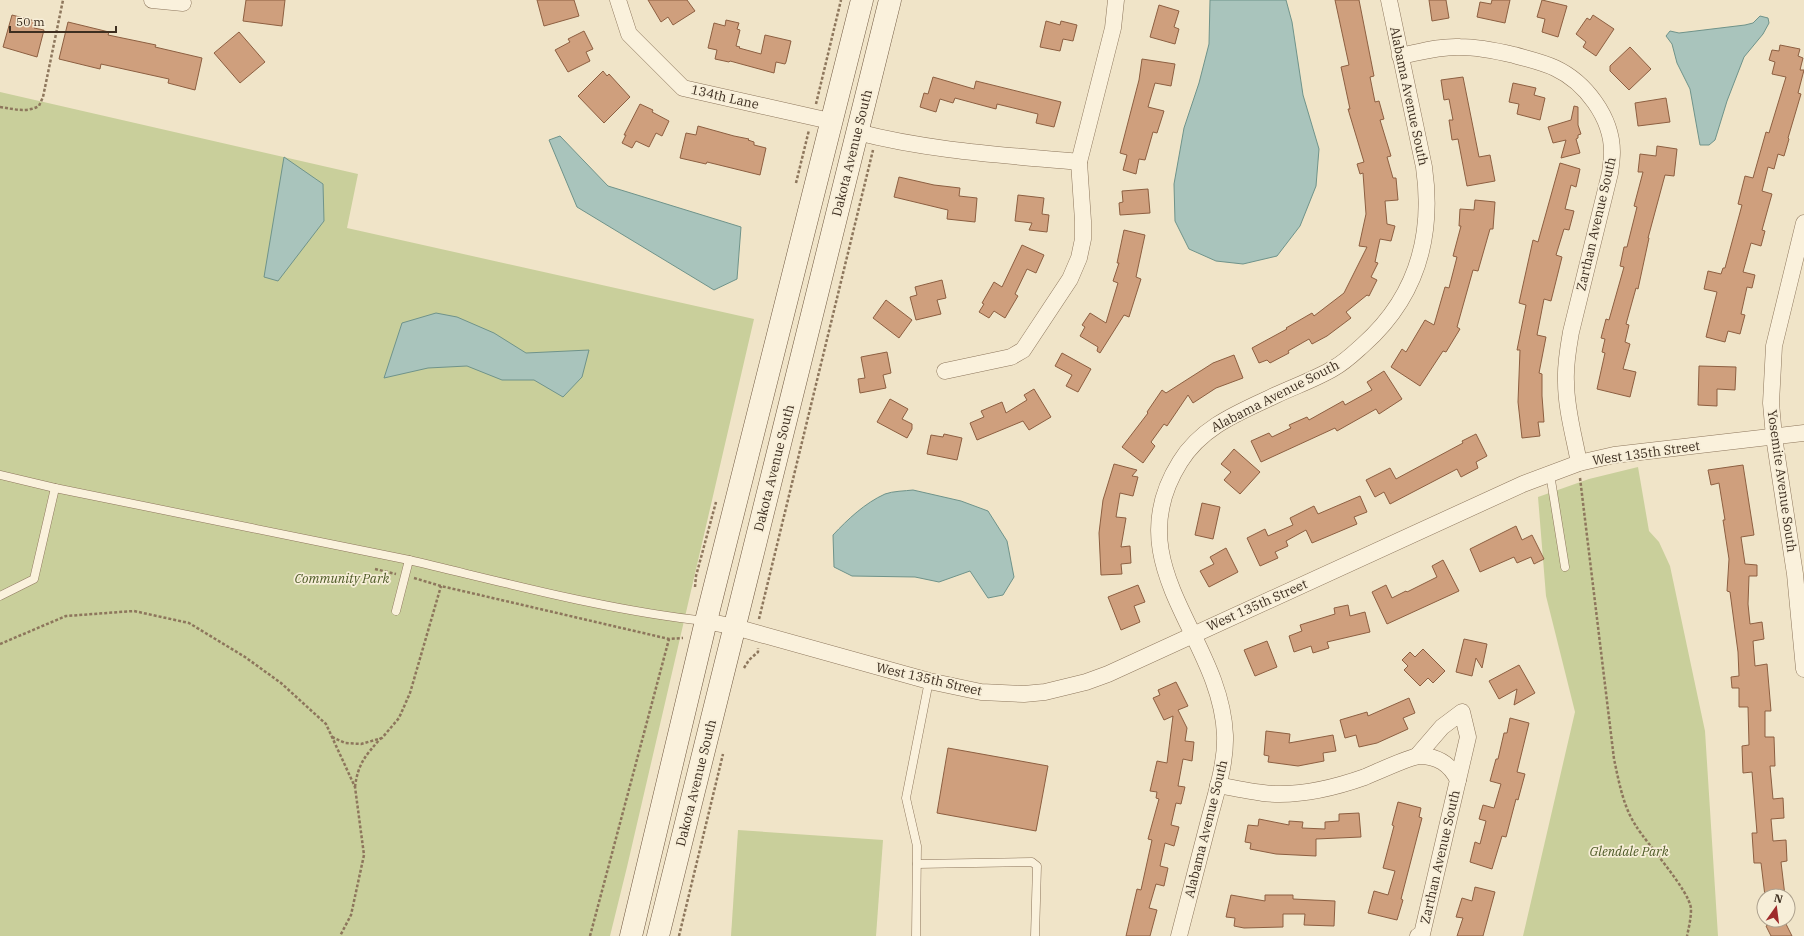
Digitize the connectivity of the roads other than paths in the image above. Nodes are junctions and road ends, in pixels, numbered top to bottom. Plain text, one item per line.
1 (152, 0) edge
2 (618, 0) edge
3 (862, 0) edge
4 (890, 0) edge
5 (1116, 0) edge
6 (1389, 0) edge
7 (183, 3) dead end
8 (1400, 56) junction
9 (821, 119) junction
10 (867, 134) junction
11 (1079, 162) junction
12 (1804, 223) edge
13 (945, 371) dead end
14 (1804, 433) edge
15 (1774, 437) junction
16 (1579, 463) junction
17 (1550, 474) junction
18 (0, 475) edge
19 (55, 488) junction
20 (409, 560) junction
21 (1565, 566) dead end
22 (0, 596) edge
23 (396, 611) dead end
24 (696, 620) junction
25 (735, 627) junction
26 (1192, 634) junction
27 (1804, 669) edge
28 (929, 681) junction
29 (1417, 756) junction
30 (1458, 780) junction
31 (1218, 785) junction
32 (917, 864) junction
33 (1420, 935) edge
34 (631, 936) edge
35 (658, 936) edge
36 (916, 936) edge
37 (1035, 936) edge
38 (1179, 936) edge

1 - 7 street
2 - 9 street, 134th Lane
3 - 9 main road, Dakota Avenue South
4 - 10 main road, Dakota Avenue South
5 - 11 street
6 - 8 street, Alabama Avenue South
8 - 16 street, Zarthan Avenue South
8 - 26 street, Alabama Avenue South
9 - 24 main road, Dakota Avenue South
10 - 11 street
10 - 25 main road, Dakota Avenue South
11 - 13 street
12 - 15 street, Yosemite Avenue South
14 - 15 street, West 135th Street
15 - 16 street, West 135th Street
15 - 27 street, Yosemite Avenue South
16 - 17 street, West 135th Street
17 - 21 lane
17 - 26 street, West 135th Street
18 - 19 lane
19 - 20 lane
19 - 22 lane
20 - 23 lane
20 - 24 lane
24 - 25 street, West 135th Street
24 - 34 main road, Dakota Avenue South
25 - 28 street, West 135th Street
25 - 35 main road, Dakota Avenue South
26 - 28 street, West 135th Street
26 - 31 street, Alabama Avenue South
28 - 32 lane
29 - 30 street, Zarthan Avenue South
29 - 30 street, Zarthan Avenue South
29 - 31 street
30 - 33 street, Zarthan Avenue South
31 - 38 street, Alabama Avenue South
32 - 36 lane
32 - 37 lane

